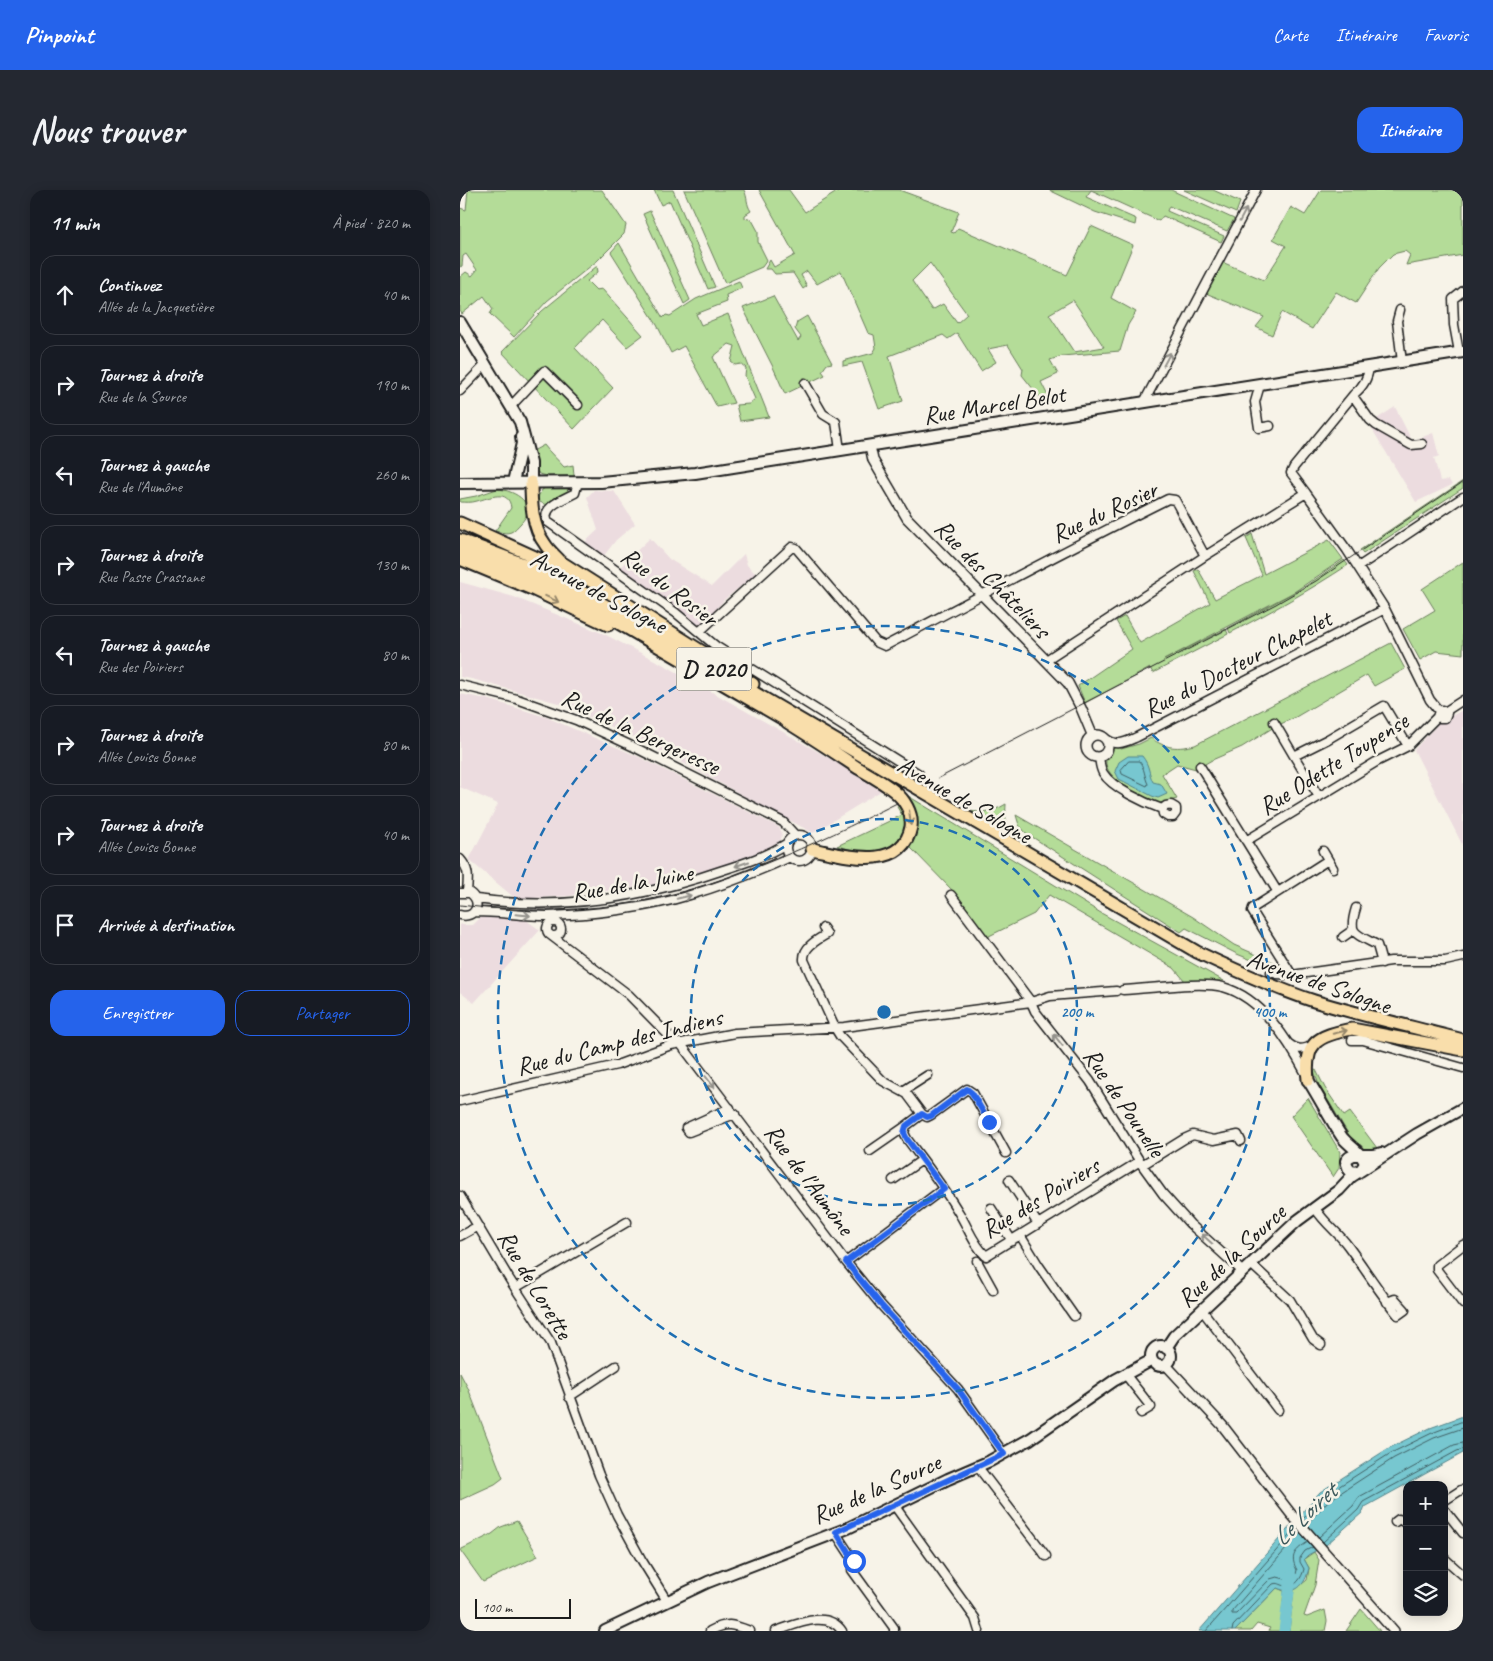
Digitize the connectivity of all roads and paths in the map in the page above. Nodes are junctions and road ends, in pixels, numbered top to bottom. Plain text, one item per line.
1 (1256, 190) edge
2 (1463, 291) edge
3 (1400, 310) dead end
4 (460, 322) edge
5 (1461, 352) edge
6 (1402, 362) junction
7 (486, 364) junction
8 (1369, 367) junction
9 (1356, 369) junction
10 (805, 383) dead end
11 (1260, 385) junction
12 (1361, 388) junction
13 (460, 391) edge
14 (1353, 396) junction
15 (1144, 402) junction
16 (578, 405) dead end
17 (511, 406) junction
18 (520, 422) junction
19 (1270, 426) dead end
20 (1422, 444) dead end
21 (870, 446) junction
22 (840, 450) junction
23 (513, 482) junction
24 (536, 482) junction
25 (578, 482) junction
26 (460, 483) edge
27 (1306, 494) junction
28 (1463, 497) edge
29 (460, 523) edge
30 (460, 529) edge
31 (460, 540) edge
32 (460, 549) edge
33 (528, 553) junction
34 (1205, 556) junction
35 (460, 559) edge
36 (460, 564) edge
37 (1358, 567) junction
38 (498, 576) junction
39 (980, 594) junction
40 (1385, 609) junction
41 (642, 614) junction
42 (699, 632) junction
43 (673, 656) junction
44 (1046, 660) junction
45 (460, 685) edge
46 (1463, 700) edge
47 (1441, 713) junction
48 (779, 717) junction
49 (1274, 722) dead end
50 (1094, 735) junction
51 (1106, 739) junction
52 (1408, 746) junction
53 (1294, 756) junction
54 (1099, 757) junction
55 (1200, 766) dead end
56 (920, 774) dead end
57 (1319, 797) junction
58 (1162, 809) dead end
59 (960, 814) junction
60 (795, 835) junction
61 (1246, 840) junction
62 (786, 844) junction
63 (812, 849) junction
64 (1323, 851) dead end
65 (790, 858) junction
66 (460, 859) edge
67 (1328, 860) junction
68 (1334, 868) dead end
69 (1278, 891) junction
70 (463, 893) edge
71 (950, 895) dead end
72 (476, 899) junction
73 (1356, 908) dead end
74 (474, 912) junction
75 (460, 915) edge
76 (823, 928) dead end
77 (1353, 930) junction
78 (549, 934) dead end
79 (1343, 937) dead end
80 (1463, 957) edge
81 (1382, 963) junction
82 (1271, 972) dead end
83 (1292, 975) junction
84 (1031, 1002) junction
85 (836, 1028) junction
86 (1352, 1040) dead end
87 (1463, 1040) edge
88 (1287, 1043) junction
89 (678, 1044) junction
90 (1312, 1046) junction
91 (1463, 1049) edge
92 (1463, 1068) edge
93 (928, 1075) dead end
94 (1308, 1080) junction
95 (903, 1091) junction
96 (460, 1101) edge
97 (1463, 1108) edge
98 (732, 1111) junction
99 (922, 1114) junction
100 (906, 1126) junction
101 (1343, 1138) junction
102 (1241, 1141) dead end
103 (1394, 1149) junction
104 (870, 1151) dead end
105 (1006, 1153) dead end
106 (1361, 1156) junction
107 (922, 1160) junction
108 (1346, 1161) junction
109 (1141, 1163) junction
110 (1360, 1171) junction
111 (893, 1180) dead end
112 (1009, 1180) dead end
113 (944, 1189) junction
114 (460, 1196) edge
115 (1329, 1197) junction
116 (991, 1208) dead end
117 (1316, 1208) junction
118 (627, 1222) dead end
119 (1038, 1224) junction
120 (478, 1226) junction
121 (1020, 1235) junction
122 (460, 1236) edge
123 (1012, 1241) junction
124 (1463, 1245) edge
125 (986, 1256) junction
126 (846, 1262) junction
127 (1247, 1268) junction
128 (515, 1288) junction
129 (993, 1290) dead end
130 (1387, 1302) dead end
131 (1463, 1304) edge
132 (1202, 1310) junction
133 (1074, 1316) dead end
134 (1321, 1345) dead end
135 (1166, 1348) junction
136 (1152, 1360) junction
137 (1166, 1365) junction
138 (616, 1366) dead end
139 (1125, 1374) junction
140 (569, 1397) junction
141 (1278, 1410) dead end
142 (1141, 1413) dead end
143 (1004, 1454) junction
144 (980, 1465) junction
145 (1462, 1490) dead end
146 (1448, 1499) edge
147 (894, 1505) junction
148 (1448, 1514) edge
149 (1395, 1522) dead end
150 (1403, 1522) edge
151 (836, 1532) junction
152 (1463, 1533) edge
153 (1046, 1556) dead end
154 (1448, 1562) edge
155 (1463, 1575) edge
156 (667, 1601) junction
157 (605, 1631) edge
158 (710, 1631) edge
159 (750, 1631) edge
160 (776, 1631) edge
161 (842, 1631) edge
162 (894, 1631) edge
163 (979, 1631) edge
164 (1394, 1631) edge

15 -> 1 street
2 - 5 street
3 - 6 street
4 - 7 main road
5 - 6 main road, Rue Marcel Belot
6 - 8 main road, Rue Marcel Belot
7 - 13 street
7 - 17 main road
8 - 9 main road, Rue Marcel Belot
8 - 12 street
9 - 11 main road, Rue Marcel Belot
9 - 12 street
10 - 22 street
11 - 15 main road, Rue Marcel Belot
11 - 19 street
12 - 14 street
14 - 20 street
14 - 27 street
15 - 21 main road, Rue Marcel Belot
16 - 17 street
17 - 18 main road
18 - 23 main road
18 - 24 main road
21 - 22 main road, Rue Marcel Belot
21 - 39 street, Rue des Châteliers
22 - 25 main road, Rue Marcel Belot
23 - 24 main road, Rue Marcel Belot
23 - 26 main road, Rue Marcel Belot
24 - 25 main road, Rue Marcel Belot
24 - 41 main road
25 - 42 street, Rue du Rosier
27 - 34 street
27 - 37 street
28 - 37 street
29 - 33 main road
30 - 33 main road
31 - 59 main road, Avenue de Sologne / D 2020
32 - 43 main road, Avenue de Sologne / D 2020
33 - 41 main road
34 - 39 street, Rue du Rosier
34 - 44 street
35 - 38 main road
36 - 38 main road
37 - 40 street
38 -> 43 main road
39 - 42 street
39 - 44 street, Rue des Châteliers
40 - 47 street
40 - 51 street, Rue du Docteur Chapelet
41 - 59 main road
42 - 56 street, Rue du Rosier
43 - 48 main road, Avenue de Sologne / D 2020
44 - 50 street, Rue des Châteliers
45 - 60 street, Rue de la Bergeresse
46 - 47 street, Rue Odette Toupense
47 - 52 street, Rue Odette Toupense
48 -> 63 main road
48 - 91 main road, Avenue de Sologne
49 - 53 street
50 - 51 street
50 - 54 street
51 - 54 street
52 - 53 street
52 - 57 street, Rue Odette Toupense
53 - 57 street
54 - 58 street
55 - 61 street
57 - 61 street, Rue Odette Toupense
59 - 87 main road, Avenue de Sologne
60 - 62 street
60 - 63 street
61 - 69 street
62 - 65 street
62 -> 72 street, Rue de la Juine
63 - 65 street
64 - 67 street
74 -> 65 street, Rue de la Juine
66 - 70 street
67 - 68 street
67 - 69 street
69 - 83 street
70 - 72 street
71 - 84 street, Rue de Pounelle
72 - 74 street
73 - 77 street
74 - 75 street, Rue de la Juine
76 - 85 street
77 - 79 street
77 - 81 street
78 - 89 street, Rue de l'Aumône
80 - 81 street
81 - 83 street
82 - 83 street
84 - 85 street, Rue du Camp des Indiens
84 - 88 street, Rue du Camp des Indiens
109 -> 84 street, Rue de Pounelle
85 - 89 street, Rue du Camp des Indiens
85 - 95 street
86 - 92 street
88 - 90 street
88 - 94 street, Rue du Camp des Indiens
89 - 96 street, Rue du Camp des Indiens
89 -> 98 street, Rue de l'Aumône
90 -> 91 main road
90 - 94 main road
93 - 95 street
94 - 101 main road, Rue du Camp des Indiens
95 - 99 street
97 - 103 main road, Rue de la Source
98 - 98 street
98 - 126 street, Rue de l'Aumône
99 - 100 street
99 - 105 street
100 - 104 street
100 - 107 street, Rue des Poiriers
101 - 106 main road, Rue du Camp des Indiens
101 - 108 main road, Rue du Camp des Indiens
102 - 109 street, Rue des Poiriers
103 - 106 main road, Rue de la Source
103 - 110 main road, Rue de la Source
106 - 108 main road
106 - 110 main road
107 - 111 street
107 - 113 street, Rue des Poiriers
108 - 110 main road
108 - 115 main road, Rue de la Source
109 - 119 street, Rue des Poiriers
127 -> 109 street, Rue de Pounelle
110 - 115 main road, Rue de la Source
112 - 119 street
113 - 125 street, Rue des Poiriers
113 - 126 street
114 - 120 street, Rue de Lorette
115 - 117 main road, Rue de la Source
116 - 123 street
117 - 127 main road, Rue de la Source
117 - 130 street
118 - 128 street
119 - 121 street, Rue des Poiriers
120 - 122 street
120 - 128 street, Rue de Lorette
121 - 123 street, Rue des Poiriers
121 - 133 street
123 - 125 street, Rue des Poiriers
124 - 131 street
125 - 129 street
126 - 143 street, Rue de l'Aumône
127 - 132 main road, Rue de la Source
127 - 134 street, Rue de Pounelle
128 - 140 street, Rue de Lorette
132 - 135 main road, Rue de la Source
132 - 141 street
135 - 136 main road
135 - 137 main road
136 - 137 main road
136 - 139 main road, Rue de la Source
137 - 164 street
138 - 140 street
139 - 142 street
139 - 143 main road, Rue de la Source
140 - 156 street, Rue de Lorette
143 - 144 main road, Rue de la Source
144 - 147 main road, Rue de la Source
144 - 153 street
145 - 146 street
147 - 151 main road, Rue de la Source
147 - 163 street
148 - 152 street
149 - 150 street
151 - 156 main road, Rue de la Source
151 - 162 street
154 - 155 street
156 - 157 main road, Rue de la Source
158 - 159 street
160 - 161 street

